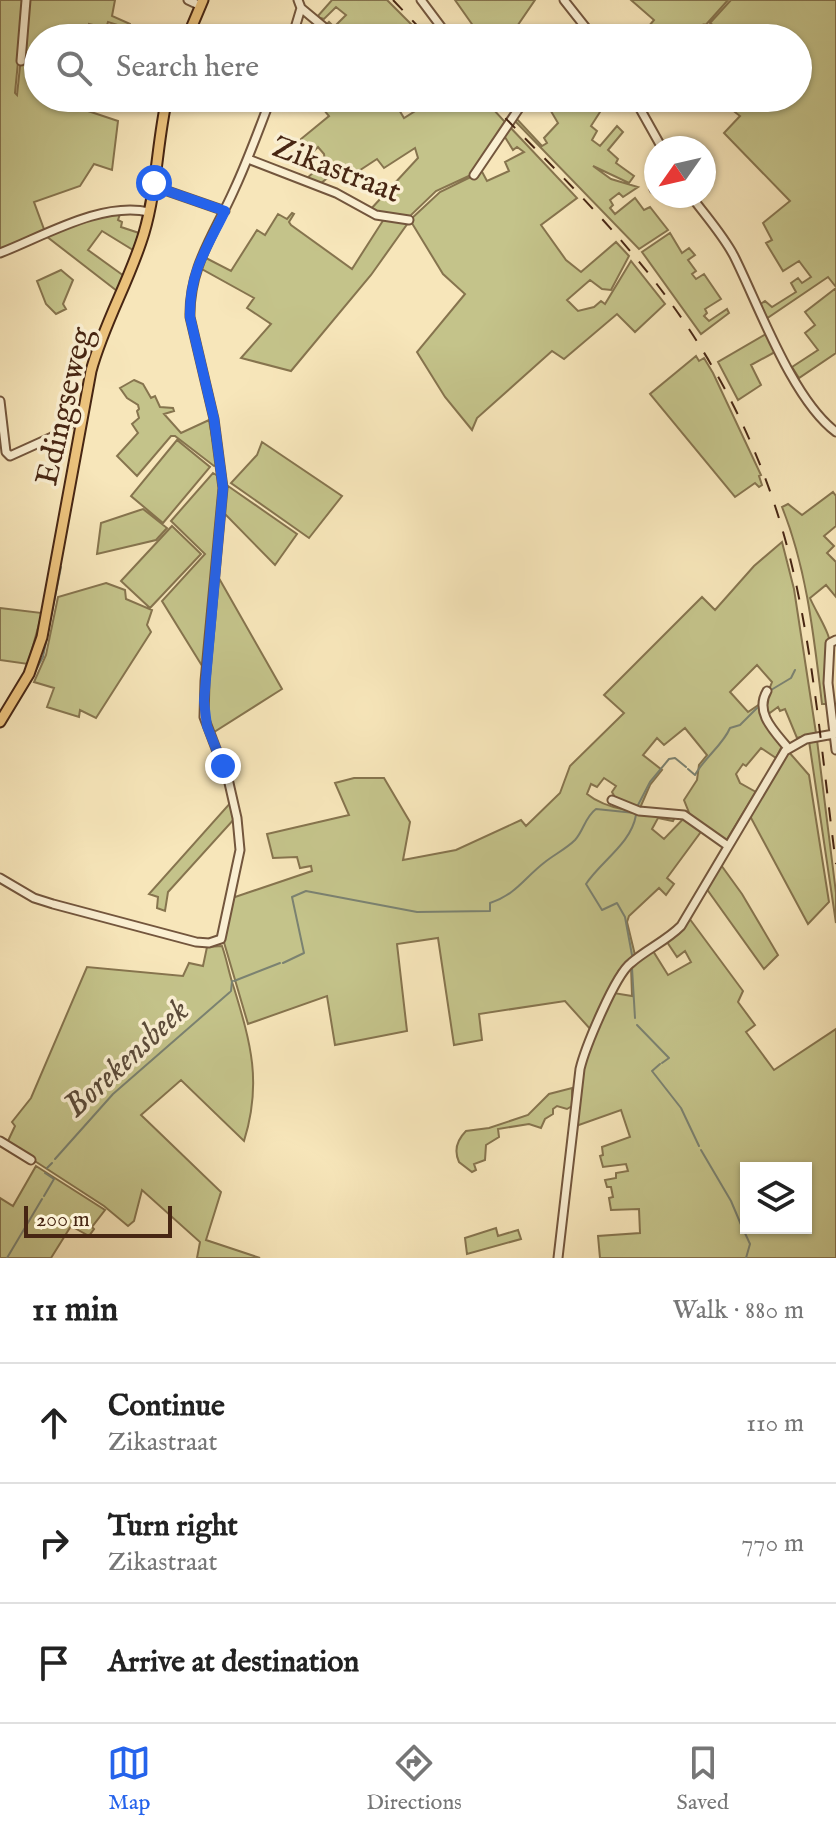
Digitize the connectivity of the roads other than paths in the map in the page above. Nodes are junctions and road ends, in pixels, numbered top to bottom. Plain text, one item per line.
1 (26, 0) edge
2 (188, 0) edge
3 (421, 0) edge
4 (564, 0) edge
5 (202, 3) edge
6 (300, 4) edge
7 (24, 24) edge
8 (24, 24) edge
9 (193, 24) edge
10 (295, 24) edge
11 (322, 24) edge
12 (439, 24) edge
13 (582, 24) edge
14 (21, 61) dead end
15 (165, 112) edge
16 (266, 112) edge
17 (517, 112) edge
18 (644, 112) edge
19 (656, 136) edge
20 (248, 159) junction
21 (474, 175) dead end
22 (153, 186) junction
23 (700, 208) edge
24 (225, 211) junction
25 (149, 212) junction
26 (409, 220) dead end
27 (0, 253) edge
28 (0, 401) edge
29 (83, 415) junction
30 (836, 432) edge
31 (836, 640) edge
32 (767, 691) dead end
33 (0, 722) edge
34 (834, 734) edge
35 (788, 748) junction
36 (836, 750) edge
37 (612, 800) dead end
38 (728, 846) junction
39 (0, 878) edge
40 (0, 1141) edge
41 (31, 1160) dead end
42 (558, 1258) edge

1 - 7 street
2 - 5 street
3 - 12 street
4 - 13 street
5 - 9 main road
6 - 10 street
6 - 11 street
8 - 14 street
15 - 22 main road, Edingseweg
16 - 20 street, Zikastraat
17 - 21 street
18 - 19 street
20 - 24 street, Zikastraat
20 - 26 street, Zikastraat
22 - 24 street
22 - 25 main road, Edingseweg
23 - 30 street
24 - 39 street, Zikastraat
25 - 27 street
25 - 29 main road, Edingseweg
28 - 29 street
29 - 33 main road, Edingseweg
31 - 34 street
32 - 35 street
34 - 35 street
34 - 36 street
35 - 38 street
37 - 38 street
38 - 42 street
40 - 41 street

